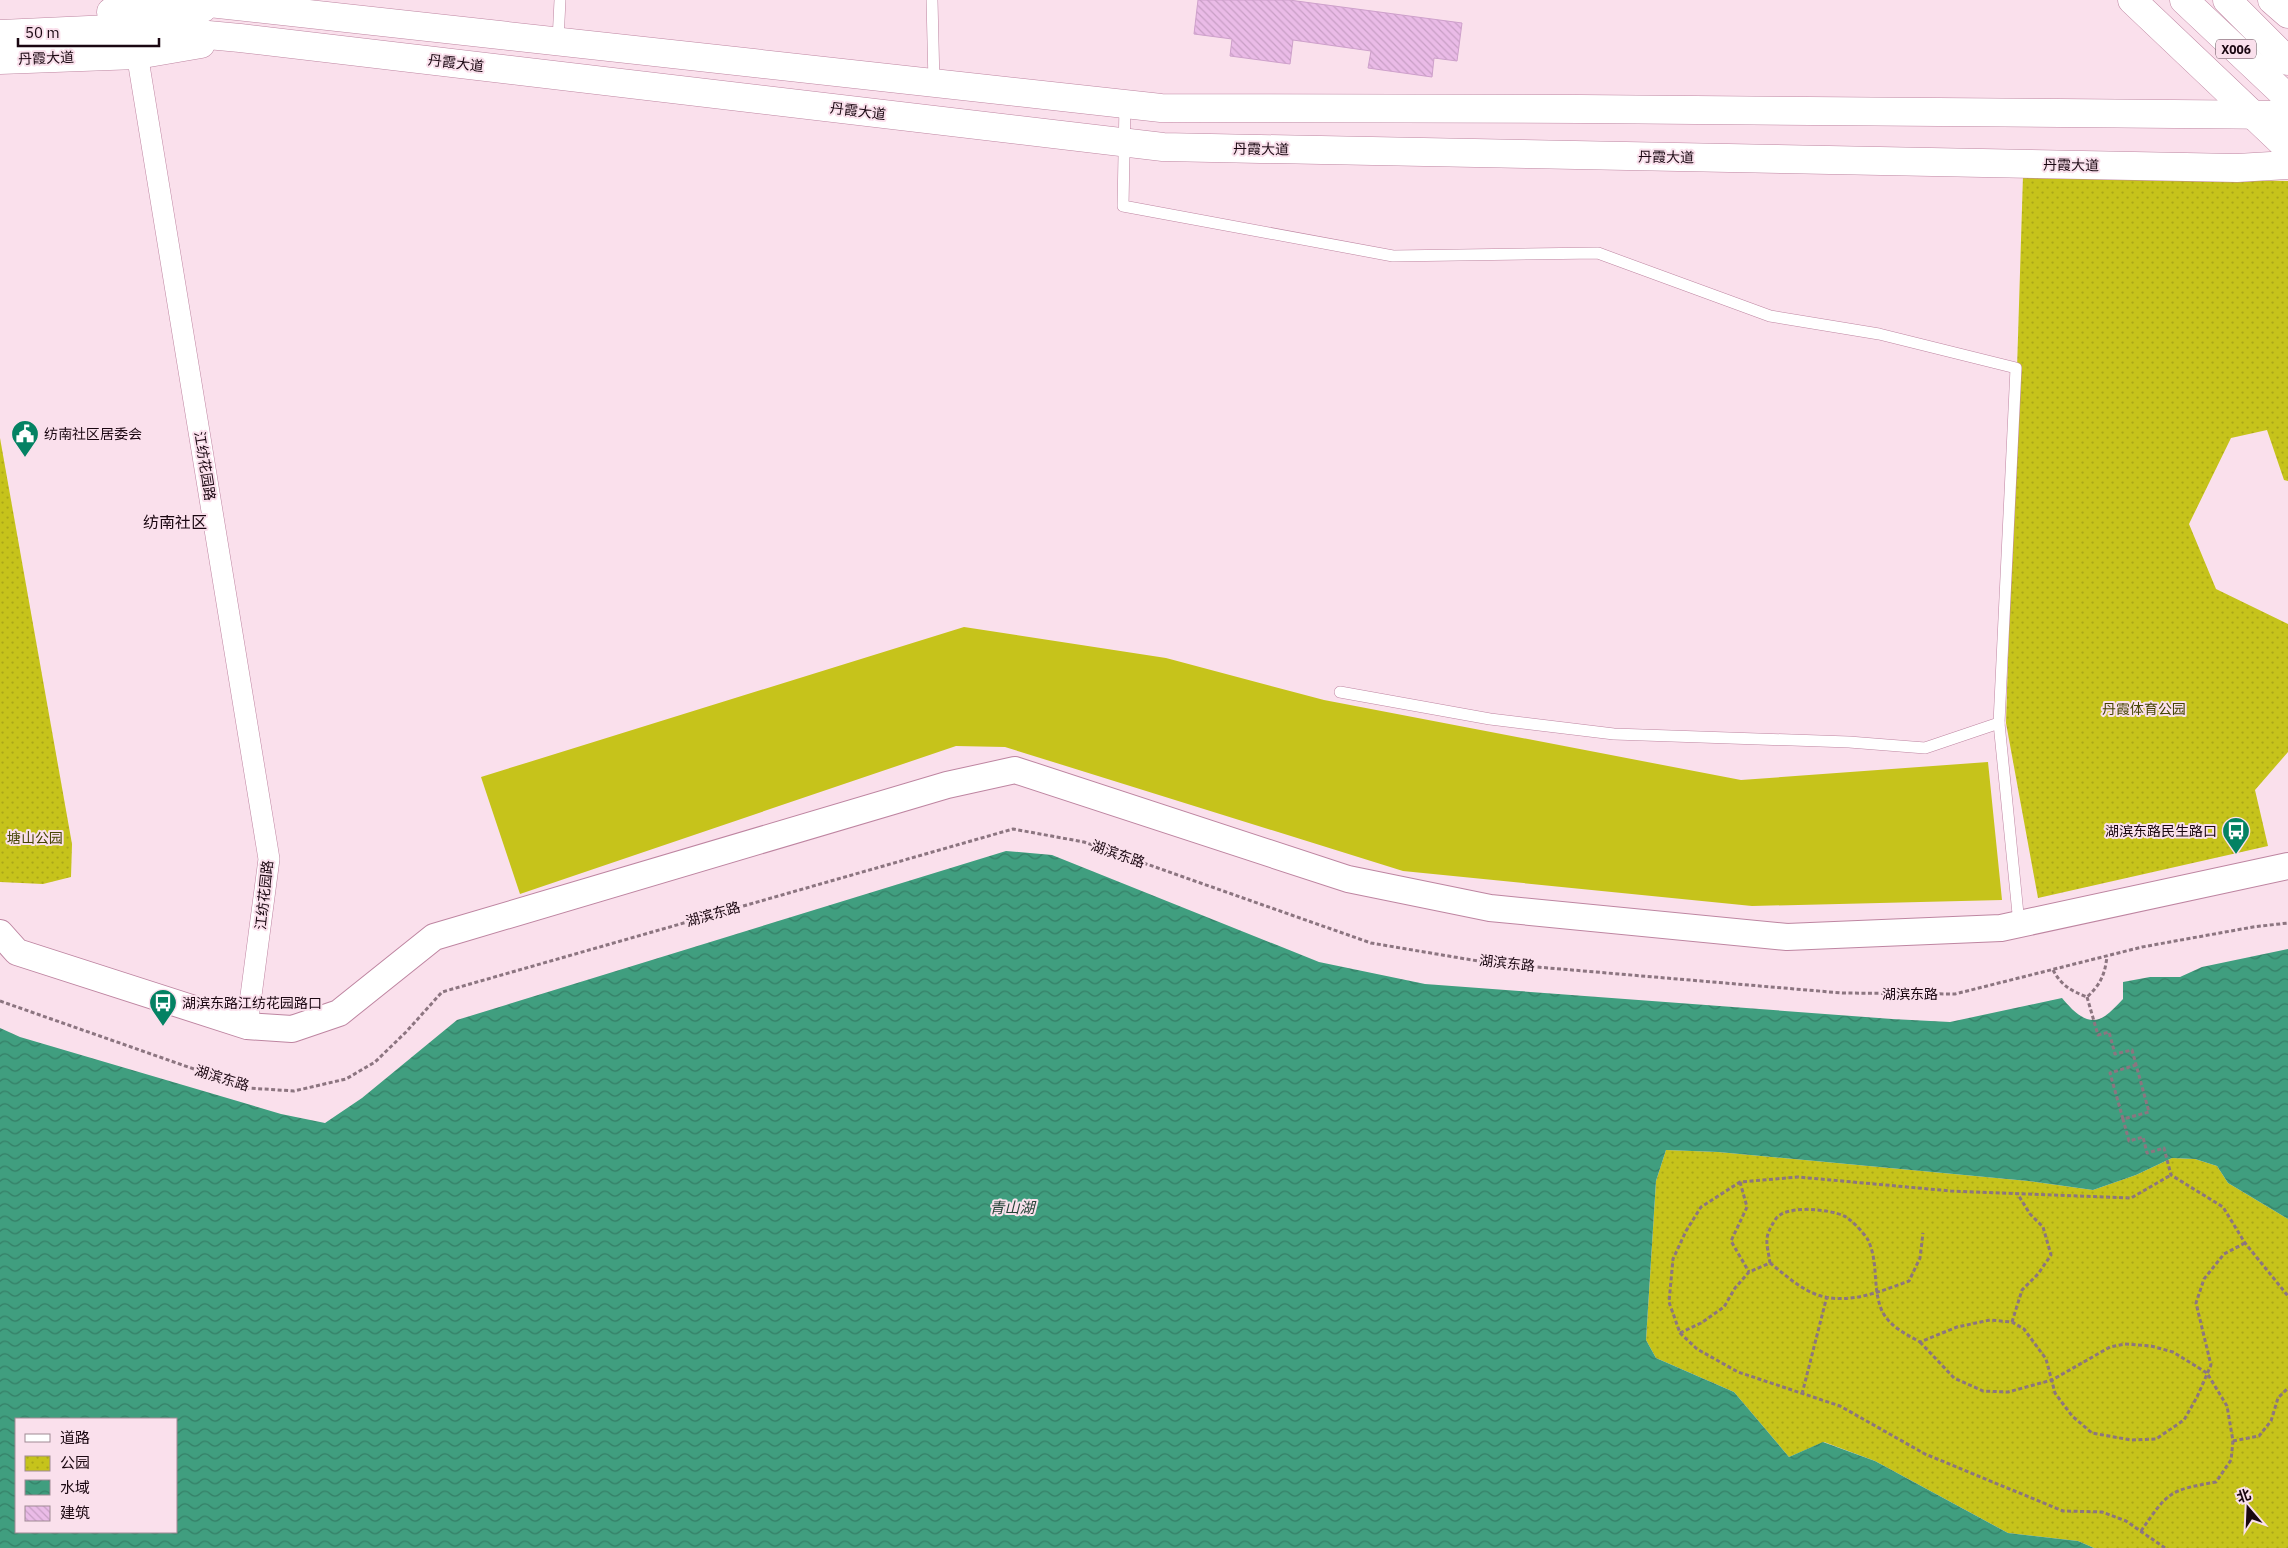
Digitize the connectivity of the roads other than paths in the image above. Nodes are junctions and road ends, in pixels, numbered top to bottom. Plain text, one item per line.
1 (182, 0) edge
2 (560, 0) edge
3 (932, 0) edge
4 (2132, 0) edge
5 (2184, 0) edge
6 (2227, 0) edge
7 (2272, 0) edge
8 (239, 6) junction
9 (125, 13) edge
10 (2288, 14) edge
11 (0, 16) edge
12 (0, 34) edge
13 (240, 38) junction
14 (558, 42) junction
15 (137, 55) junction
16 (0, 60) edge
17 (2288, 61) edge
18 (934, 83) junction
19 (2288, 98) edge
20 (1125, 104) junction
21 (2288, 115) edge
22 (2254, 116) junction
23 (1124, 142) junction
24 (2288, 148) edge
25 (2288, 165) edge
26 (1340, 692) dead end
27 (1999, 723) junction
28 (2288, 866) edge
29 (2019, 924) junction
30 (0, 933) edge
31 (247, 1026) junction

1 - 8 main road, 丹霞大道
2 - 14 lane
3 - 18 lane
4 - 22 main road
5 - 19 main road, X006
6 - 17 main road, X006
7 - 10 main road
8 - 9 main road, 丹霞大道
8 - 14 main road, 丹霞大道
9 - 11 main road, 丹霞大道
9 - 12 main road, 丹霞大道
9 - 13 main road, 丹霞大道
9 - 15 street, 江纺花园路
13 - 15 main road, 丹霞大道
13 - 23 main road, 丹霞大道
14 - 18 main road, 丹霞大道
15 - 16 main road, 丹霞大道
15 - 31 street, 江纺花园路
18 - 20 main road, 丹霞大道
20 - 22 main road, 丹霞大道
20 - 23 lane
21 - 22 main road, 丹霞大道
22 - 24 main road
23 - 25 main road, 丹霞大道
23 - 27 lane
26 - 27 lane
27 - 29 lane
28 - 29 street
29 - 31 street
30 - 31 street

